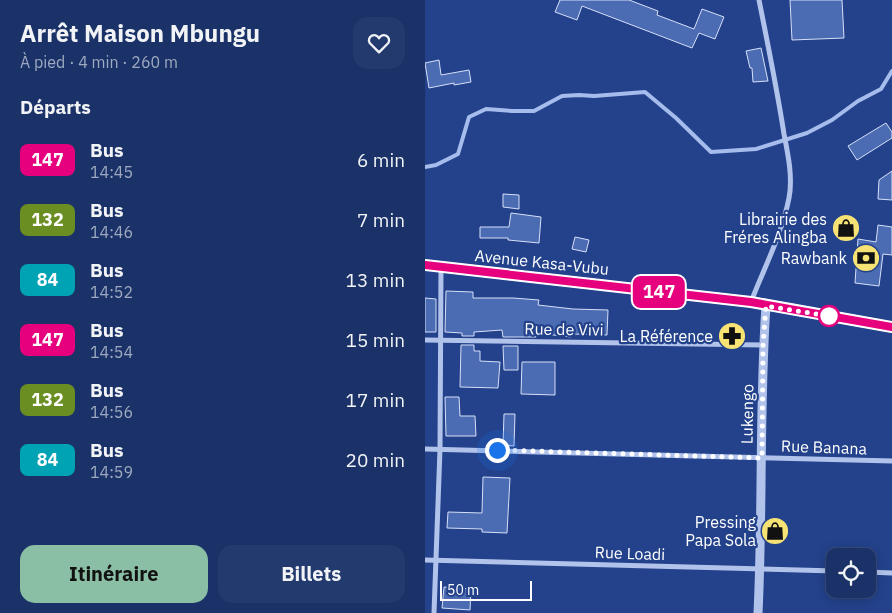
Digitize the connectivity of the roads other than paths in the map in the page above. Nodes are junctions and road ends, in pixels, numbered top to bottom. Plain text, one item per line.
1 (759, 0) edge
2 (425, 265) edge
3 (441, 267) junction
4 (751, 302) junction
5 (766, 306) junction
6 (892, 327) edge
7 (425, 340) edge
8 (439, 340) junction
9 (763, 345) junction
10 (425, 449) edge
11 (441, 449) junction
12 (762, 458) junction
13 (892, 461) edge
14 (425, 560) edge
15 (437, 560) junction
16 (760, 569) junction
17 (826, 571) edge
18 (876, 572) edge
19 (892, 573) edge
20 (434, 613) edge
21 (758, 613) edge

1 - 4 street
2 - 3 main road, Avenue Kasa-Vubu
3 - 4 main road, Avenue Kasa-Vubu
3 - 8 street
4 - 5 main road, Avenue Kasa-Vubu
5 - 6 main road, Avenue Kasa-Vubu
5 - 9 street, Lukengo
7 - 8 street, Rue de Vivi
8 - 9 street, Rue de Vivi
8 - 11 street
9 - 12 street, Lukengo
10 - 11 street, Rue Banana
11 - 12 street, Rue Banana
11 - 15 street
12 - 13 street, Rue Banana
12 - 16 street, Lukengo
14 - 15 street, Rue Loadi
15 - 16 street, Rue Loadi
15 - 20 street
16 - 17 street, Rue Loadi
16 - 21 street, Lukengo
18 - 19 street

